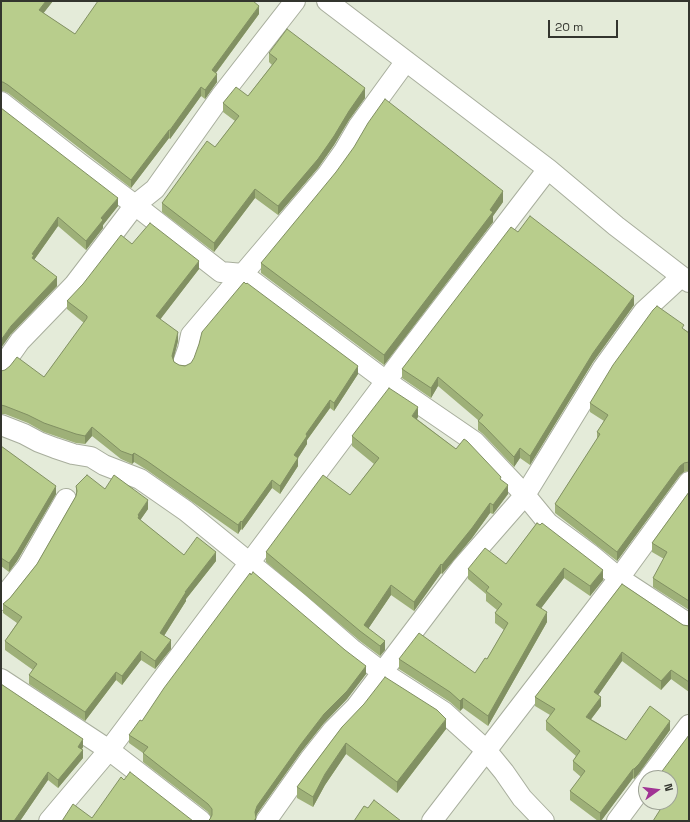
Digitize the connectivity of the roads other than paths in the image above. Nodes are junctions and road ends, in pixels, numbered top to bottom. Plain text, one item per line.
1 (295, 1) edge
2 (327, 1) edge
3 (406, 61) junction
4 (3, 108) edge
5 (548, 169) junction
6 (135, 205) junction
7 (243, 274) junction
8 (685, 280) edge
9 (183, 363) dead end
10 (1, 368) edge
11 (386, 381) junction
12 (1, 425) edge
13 (689, 482) edge
14 (525, 495) junction
15 (66, 499) dead end
16 (250, 562) junction
17 (619, 578) junction
18 (1, 600) edge
19 (689, 624) edge
20 (382, 672) junction
21 (1, 679) edge
22 (689, 725) edge
23 (109, 750) junction
24 (486, 750) junction
25 (655, 770) edge
26 (638, 793) edge
27 (49, 821) edge
28 (201, 821) edge
29 (266, 821) edge
30 (432, 821) edge
31 (544, 821) edge
32 (617, 821) edge

1 - 6 street
2 - 3 street
3 - 5 street
3 - 7 street
4 - 6 street
5 - 8 street
5 - 11 street
6 - 7 street
6 - 10 street
7 - 9 street
7 - 11 street
8 - 14 street
11 - 14 street
11 - 16 street
12 - 16 street
13 - 17 street
14 - 17 street
14 - 20 street
15 - 18 street
16 - 20 street
16 - 23 street
17 - 19 street
17 - 24 street
20 - 24 street
20 - 29 street
21 - 23 street
22 - 25 street
23 - 27 street
23 - 28 street
24 - 30 street
24 - 31 street
26 - 32 street

